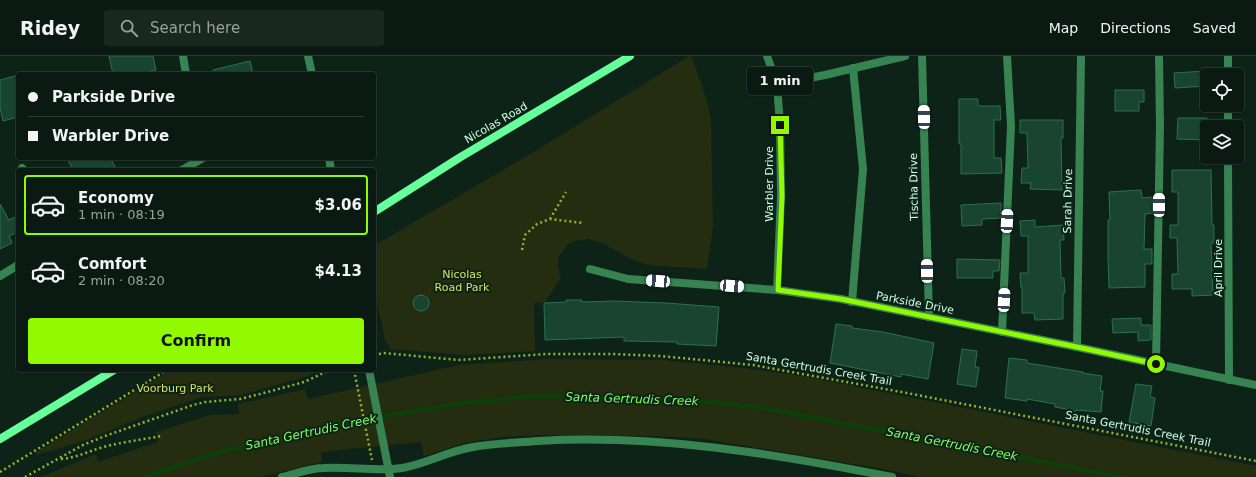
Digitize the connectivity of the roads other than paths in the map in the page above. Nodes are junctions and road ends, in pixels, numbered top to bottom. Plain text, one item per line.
1 (183, 56) edge
2 (308, 56) edge
3 (630, 56) edge
4 (767, 56) edge
5 (904, 56) edge
6 (922, 56) edge
7 (1007, 56) edge
8 (1081, 56) edge
9 (1159, 56) edge
10 (1228, 56) edge
11 (853, 68) junction
12 (1228, 68) edge
13 (186, 72) edge
14 (312, 72) edge
15 (777, 84) junction
16 (200, 160) edge
17 (1228, 164) edge
18 (186, 168) edge
19 (376, 211) edge
20 (16, 267) edge
21 (590, 269) dead end
22 (0, 276) edge
23 (778, 290) junction
24 (852, 302) junction
25 (929, 317) junction
26 (1002, 332) junction
27 (1077, 347) junction
28 (1156, 364) junction
29 (111, 372) edge
30 (369, 372) edge
31 (1229, 380) junction
32 (1256, 385) edge
33 (0, 439) edge
34 (389, 470) edge
35 (282, 477) edge
36 (892, 477) edge

1 - 13 street
2 - 14 street
3 - 19 main road, Nicolas Road
4 - 15 street, Warbler Drive
5 - 11 street
6 - 25 street, Tischa Drive
7 - 26 street
8 - 27 street, Sarah Drive
9 - 28 street
10 - 12 street
11 - 15 street
11 - 24 street
15 - 23 street, Warbler Drive
16 - 18 street
17 - 31 street, April Drive
20 - 22 street
21 - 23 street, Parkside Drive
23 - 24 street, Parkside Drive
24 - 25 street, Parkside Drive
25 - 26 street, Parkside Drive
26 - 27 street, Parkside Drive
27 - 28 street, Parkside Drive
28 - 31 street, Parkside Drive
29 - 33 main road
30 - 34 street
31 - 32 street, Parkside Drive
34 - 35 street
34 - 36 street

